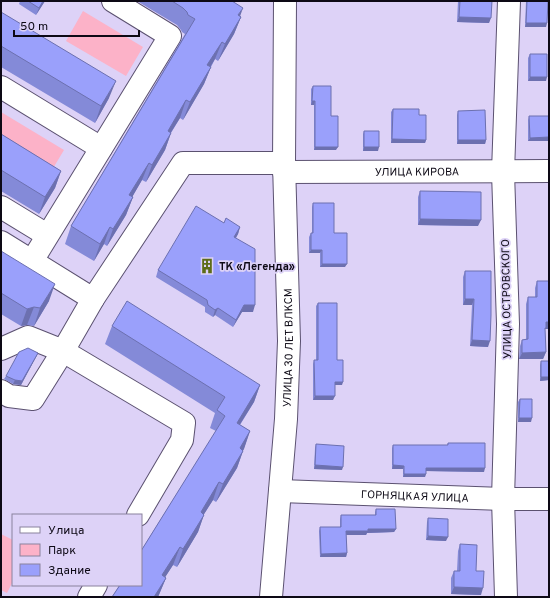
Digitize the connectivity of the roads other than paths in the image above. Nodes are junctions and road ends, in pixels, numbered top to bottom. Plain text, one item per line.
1 (113, 1) edge
2 (285, 1) edge
3 (508, 1) edge
4 (1, 87) edge
5 (101, 148) junction
6 (284, 167) junction
7 (503, 172) junction
8 (549, 172) edge
9 (1, 207) edge
10 (47, 235) junction
11 (1, 242) edge
12 (32, 260) junction
13 (93, 299) junction
14 (1, 349) edge
15 (63, 351) junction
16 (1, 391) edge
17 (280, 491) junction
18 (504, 499) junction
19 (549, 499) edge
20 (139, 514) edge
21 (95, 586) edge
22 (89, 597) edge
23 (271, 597) edge
24 (506, 597) edge

1 - 5 street
2 - 6 street, УЛИЦА 30 ЛЕТ ВЛКСМ
3 - 7 street, УЛИЦА ОСТРОВСКОГО
4 - 5 street
5 - 10 street
6 - 7 street, УЛИЦА КИРОВА
6 - 13 street, УЛИЦА КИРОВА
6 - 17 street, УЛИЦА 30 ЛЕТ ВЛКСМ
7 - 8 street, УЛИЦА КИРОВА
7 - 18 street, УЛИЦА ОСТРОВСКОГО
9 - 10 street
10 - 12 street
11 - 12 street
12 - 13 street
13 - 15 street
14 - 15 street
15 - 16 street
15 - 20 street
17 - 18 street, ГОРНЯЦКАЯ УЛИЦА
17 - 23 street, УЛИЦА 30 ЛЕТ ВЛКСМ
18 - 19 street, ГОРНЯЦКАЯ УЛИЦА
18 - 24 street, УЛИЦА ОСТРОВСКОГО
21 - 22 street

